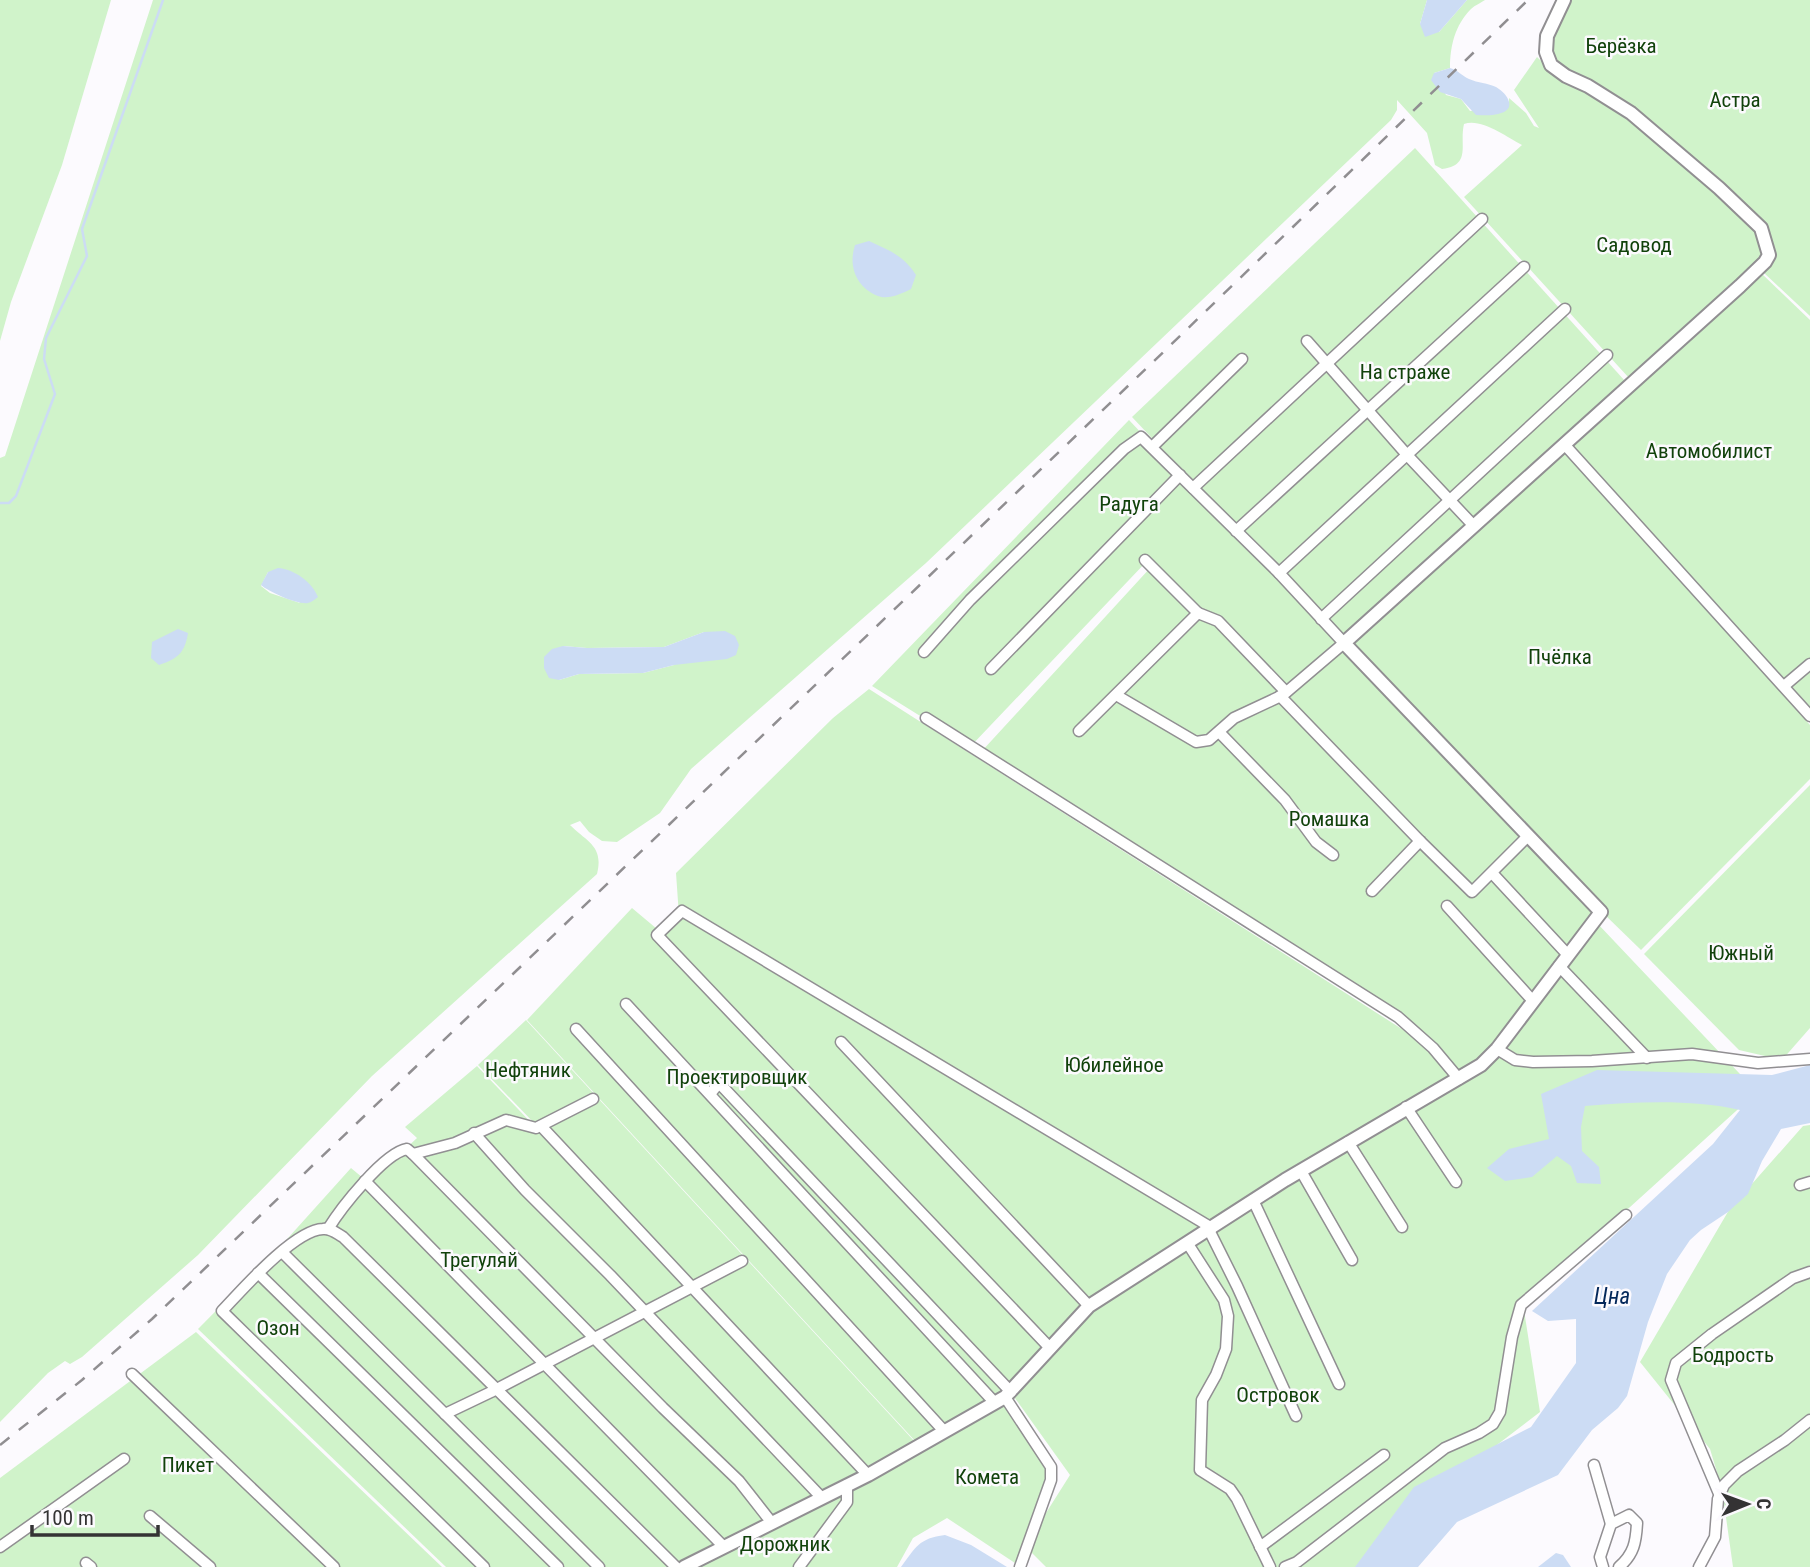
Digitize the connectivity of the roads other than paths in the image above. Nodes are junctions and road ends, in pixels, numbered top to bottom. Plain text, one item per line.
1 (1564, 0) edge
2 (1482, 219) dead end
3 (1524, 267) dead end
4 (1565, 309) dead end
5 (1307, 341) dead end
6 (1606, 355) dead end
7 (1242, 359) dead end
8 (1326, 365) junction
9 (1368, 410) junction
10 (1564, 444) junction
11 (1152, 447) junction
12 (1408, 456) junction
13 (1180, 475) junction
14 (1193, 488) junction
15 (1448, 499) junction
16 (1473, 525) junction
17 (1236, 531) junction
18 (1145, 560) dead end
19 (1279, 573) junction
20 (1198, 613) junction
21 (1321, 619) junction
22 (1344, 643) junction
23 (924, 652) dead end
24 (1810, 664) edge
25 (991, 669) dead end
26 (1784, 686) junction
27 (1283, 694) junction
28 (1116, 695) junction
29 (1810, 716) edge
30 (926, 719) dead end
31 (1079, 731) dead end
32 (1219, 732) junction
33 (1528, 836) junction
34 (1420, 841) junction
35 (1333, 855) dead end
36 (1492, 873) junction
37 (1372, 891) dead end
38 (1447, 906) dead end
39 (1568, 955) junction
40 (1559, 966) junction
41 (1533, 1001) junction
42 (626, 1004) dead end
43 (576, 1029) dead end
44 (841, 1042) dead end
45 (1497, 1049) junction
46 (1647, 1058) junction
47 (1810, 1059) edge
48 (1459, 1079) junction
49 (710, 1094) junction
50 (593, 1099) dead end
51 (1406, 1107) junction
52 (541, 1126) junction
53 (474, 1133) junction
54 (1348, 1142) junction
55 (413, 1154) junction
56 (1301, 1171) junction
57 (365, 1181) junction
58 (1456, 1182) dead end
59 (1253, 1200) junction
60 (1626, 1215) dead end
61 (1402, 1227) dead end
62 (328, 1229) junction
63 (1210, 1229) junction
64 (1188, 1244) junction
65 (282, 1252) junction
66 (1352, 1260) dead end
67 (742, 1261) dead end
68 (1810, 1272) edge
69 (258, 1273) junction
70 (693, 1287) junction
71 (1089, 1306) junction
72 (644, 1311) junction
73 (595, 1338) junction
74 (1050, 1348) junction
75 (543, 1364) junction
76 (132, 1374) dead end
77 (1339, 1384) dead end
78 (495, 1390) junction
79 (1003, 1398) junction
80 (444, 1414) junction
81 (1296, 1416) dead end
82 (1810, 1420) edge
83 (944, 1431) junction
84 (1384, 1455) dead end
85 (124, 1459) dead end
86 (1594, 1465) dead end
87 (868, 1475) junction
88 (847, 1485) junction
89 (1720, 1496) junction
90 (822, 1498) junction
91 (150, 1516) dead end
92 (772, 1523) junction
93 (1611, 1524) junction
94 (0, 1547) edge
95 (724, 1547) junction
96 (1260, 1547) junction
97 (211, 1567) edge
98 (334, 1567) edge
99 (484, 1567) edge
100 (558, 1567) edge
101 (599, 1567) edge
102 (676, 1567) edge
103 (684, 1567) edge
104 (799, 1567) edge
105 (1020, 1567) edge
106 (1270, 1567) edge
107 (1285, 1567) edge
108 (1603, 1567) edge
109 (1619, 1567) edge
110 (1699, 1567) edge

1 - 10 street
2 - 8 street
3 - 9 street
4 - 12 street
5 - 8 street
6 - 15 street
7 - 11 street
8 - 9 street
8 - 14 street
9 - 12 street
9 - 17 street
10 - 16 street
10 - 26 street
11 - 13 street
11 - 23 street
12 - 15 street
12 - 19 street
13 - 14 street
13 - 25 street
14 - 17 street
15 - 16 street
15 - 21 street
16 - 22 street
17 - 19 street
18 - 20 street
19 - 21 street
20 - 27 street
20 - 28 street
21 - 22 street
22 - 27 street
22 - 33 street
24 - 26 street
26 - 29 street
27 - 32 street
27 - 34 street
28 - 31 street
28 - 32 street
30 - 48 street
32 - 35 street
33 - 36 street
33 - 39 street
34 - 36 street
34 - 37 street
36 - 39 street
38 - 41 street
39 - 40 street
40 - 41 street
40 - 46 street
41 - 45 street
42 - 49 street
43 - 83 street
44 - 71 street
45 - 46 street
45 - 48 street
46 - 47 street
48 - 51 street
49 - 79 street
49 - 79 street
50 - 52 street
51 - 54 street
51 - 58 street
52 - 53 street
52 - 70 street
53 - 55 street
53 - 72 street
54 - 56 street
54 - 61 street
55 - 57 street
55 - 73 street
56 - 59 street
56 - 66 street
57 - 62 street
57 - 75 street
59 - 63 street
59 - 77 street
60 - 107 street
62 - 65 street
62 - 78 street
63 - 64 street
63 - 74 street
63 - 81 street
64 - 71 street
64 - 96 street
65 - 69 street
65 - 80 street
67 - 70 street
68 - 89 street
69 - 99 street
69 - 100 street
70 - 72 street
70 - 87 street
71 - 74 street
72 - 73 street
72 - 90 street
73 - 75 street
73 - 92 street
74 - 79 street
75 - 78 street
75 - 95 street
76 - 98 street
78 - 80 street
78 - 102 street
79 - 83 street
79 - 105 street
80 - 101 street
82 - 89 street
83 - 87 street
84 - 96 street
85 - 94 street
86 - 93 street
87 - 88 street
88 - 90 street
88 - 104 street
89 - 110 street
90 - 92 street
91 - 97 street
92 - 95 street
93 - 108 street
93 - 109 street
95 - 103 street
96 - 106 street

